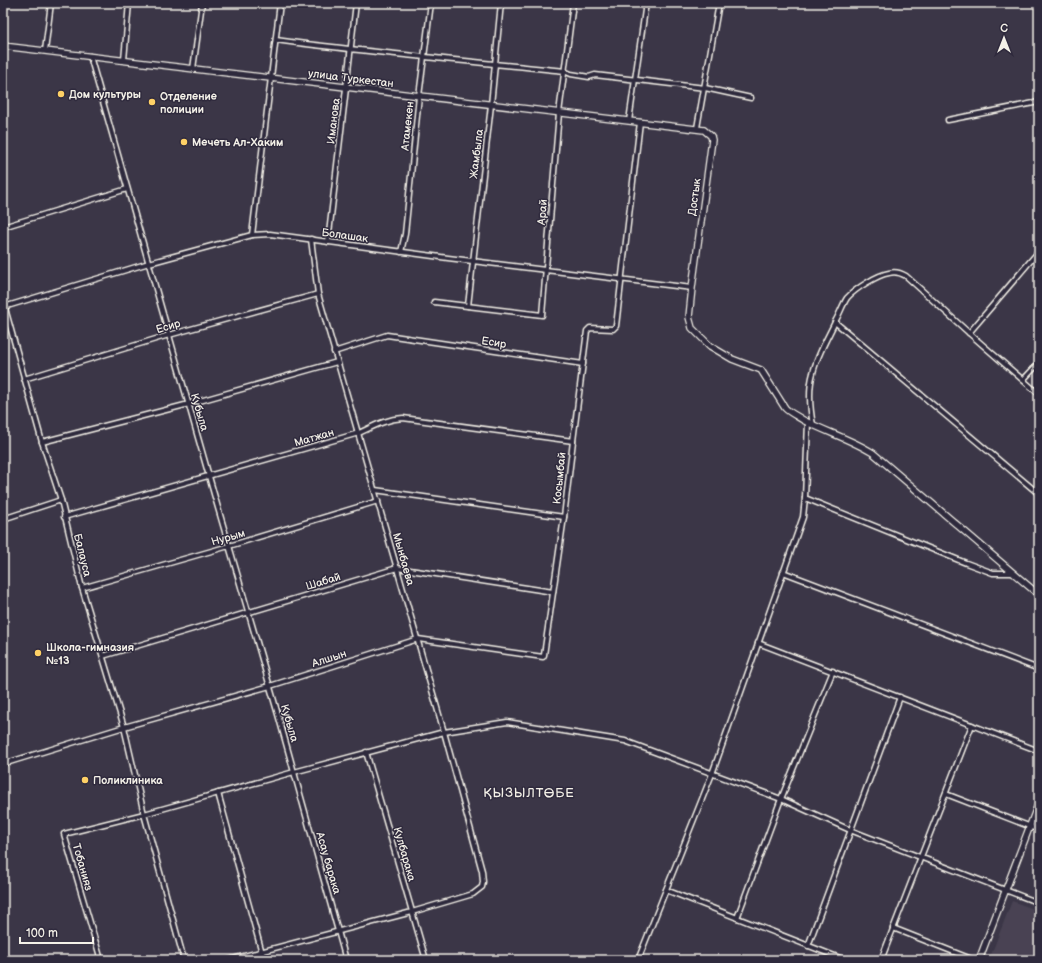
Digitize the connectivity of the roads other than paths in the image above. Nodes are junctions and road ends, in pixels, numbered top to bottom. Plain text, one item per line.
1 (51, 3) edge
2 (130, 3) edge
3 (202, 3) edge
4 (280, 3) edge
5 (356, 3) edge
6 (431, 3) edge
7 (501, 3) edge
8 (573, 3) edge
9 (646, 3) edge
10 (703, 3) edge
11 (719, 4) edge
12 (276, 40) junction
13 (3, 46) edge
14 (351, 50) junction
15 (45, 51) junction
16 (90, 56) junction
17 (424, 56) junction
18 (124, 60) junction
19 (495, 64) junction
20 (193, 69) junction
21 (564, 71) junction
22 (272, 78) junction
23 (635, 79) junction
24 (346, 87) junction
25 (704, 88) junction
26 (419, 96) junction
27 (751, 98) dead end
28 (1039, 102) edge
29 (491, 105) junction
30 (559, 113) junction
31 (948, 120) dead end
32 (629, 121) junction
33 (640, 122) junction
34 (697, 128) junction
35 (127, 189) junction
36 (3, 227) edge
37 (252, 235) junction
38 (311, 239) junction
39 (328, 242) junction
40 (1039, 251) edge
41 (401, 252) junction
42 (473, 261) junction
43 (149, 263) junction
44 (546, 270) junction
45 (622, 279) junction
46 (692, 288) junction
47 (318, 294) junction
48 (3, 301) edge
49 (434, 302) dead end
50 (468, 306) junction
51 (4, 307) junction
52 (835, 322) junction
53 (969, 333) junction
54 (169, 335) junction
55 (334, 352) junction
56 (337, 362) junction
57 (1039, 363) edge
58 (583, 364) junction
59 (24, 378) junction
60 (1023, 380) junction
61 (1039, 394) edge
62 (189, 404) junction
63 (810, 424) junction
64 (359, 433) junction
65 (573, 441) junction
66 (42, 442) junction
67 (209, 476) junction
68 (375, 490) junction
69 (1039, 494) edge
70 (805, 498) junction
71 (61, 500) junction
72 (378, 500) junction
73 (64, 517) junction
74 (564, 517) junction
75 (3, 518) edge
76 (229, 546) junction
77 (397, 568) junction
78 (784, 572) junction
79 (1012, 573) junction
80 (82, 588) junction
81 (553, 592) junction
82 (1039, 595) edge
83 (249, 613) junction
84 (418, 639) junction
85 (758, 643) junction
86 (103, 656) junction
87 (543, 657) joint
88 (1039, 668) edge
89 (833, 671) junction
90 (270, 686) junction
91 (900, 697) junction
92 (972, 725) junction
93 (124, 727) junction
94 (444, 732) junction
95 (366, 752) junction
96 (1039, 752) edge
97 (3, 764) edge
98 (294, 772) junction
99 (712, 774) junction
100 (218, 793) junction
101 (946, 794) junction
102 (781, 800) junction
103 (1039, 802) edge
104 (144, 814) junction
105 (1029, 826) junction
106 (850, 830) junction
107 (1039, 830) edge
108 (921, 856) junction
109 (1006, 889) junction
110 (666, 890) junction
111 (1039, 903) edge
112 (412, 912) junction
113 (737, 918) junction
114 (893, 928) junction
115 (338, 931) junction
116 (808, 946) junction
117 (261, 952) junction
118 (640, 959) edge
119 (101, 960) edge
120 (184, 960) edge
121 (229, 960) edge
122 (264, 960) edge
123 (346, 960) edge
124 (426, 960) edge
125 (845, 960) edge
126 (881, 960) edge
127 (974, 960) edge
128 (979, 960) edge

1 - 15 street
2 - 18 street
3 - 20 street
4 - 12 street
5 - 14 street, Иманова
6 - 17 street, Атамекен
7 - 19 street, Жамбыла
8 - 21 street, Арай
9 - 23 street
10 - 11 street
11 - 25 street
12 - 14 street
12 - 22 street
13 - 15 street, улица Туркестан
14 - 17 street
14 - 24 street, Иманова
15 - 16 street, улица Туркестан
16 - 18 street, улица Туркестан
16 - 35 street, Кубыла
17 - 19 street
17 - 26 street, Атамекен
18 - 20 street, улица Туркестан
19 - 21 street
19 - 29 street, Жамбыла
20 - 22 street, улица Туркестан
21 - 23 street
21 - 30 street, Арай
22 - 24 street, улица Туркестан
22 - 37 street
23 - 25 street
23 - 32 street
24 - 26 street, улица Туркестан
24 - 39 street, Иманова
25 - 27 street
25 - 34 street
26 - 29 street, улица Туркестан
26 - 41 street, Атамекен
28 - 31 street
29 - 30 street, улица Туркестан
29 - 42 street, Жамбыла
30 - 32 street, улица Туркестан
30 - 44 street, Арай
32 - 33 street, улица Туркестан
33 - 34 street, улица Туркестан
33 - 45 street
34 - 46 street, Достык
35 - 36 street
35 - 43 street, Кубыла
37 - 38 street, Болашак
37 - 43 street, Болашак
38 - 39 street, Болашак
38 - 47 street, Мынбаева
39 - 41 street, Болашак
40 - 53 street
41 - 42 street, Болашак
42 - 44 street, Болашак
42 - 50 street, Жамбыла
43 - 51 street, Болашак
43 - 54 street, Кубыла
44 - 45 street, Болашак
44 - 50 street, Арай
45 - 46 street, Болашак
45 - 58 street, Косымбай
46 - 63 street, Достык
47 - 54 street, Есир
47 - 55 street, Мынбаева
48 - 51 street, Балауса
49 - 50 street, Арай
51 - 59 street, Балауса
52 - 53 street
52 - 63 street
52 - 69 street
53 - 60 street
54 - 59 street, Есир
54 - 62 street, Кубыла
55 - 56 street, Мынбаева
55 - 58 street, Есир
56 - 62 street
56 - 64 street, Мынбаева
57 - 60 street
58 - 65 street, Косымбай
59 - 66 street, Балауса
60 - 61 street
62 - 66 street
62 - 67 street, Кубыла
63 - 70 street
63 - 79 street, Достык
64 - 65 street, Матжан
64 - 67 street, Матжан
64 - 68 street, Мынбаева
65 - 74 street, Косымбай
66 - 71 street, Балауса
67 - 73 street, Матжан
67 - 76 street, Кубыла
68 - 72 street, Мынбаева
68 - 74 street
70 - 78 street
70 - 79 street
71 - 73 street, Балауса
71 - 75 street
72 - 76 street, Нурым
72 - 77 street, Мынбаева
73 - 80 street, Балауса
74 - 81 street, Косымбай
76 - 80 street, Нурым
76 - 83 street, Кубыла
77 - 81 street, Шабай
77 - 83 street, Шабай
77 - 84 street, Мынбаева
78 - 85 street
78 - 88 street
79 - 82 street, Достык
80 - 86 street, Балауса
81 - 87 street, Косымбай
83 - 86 street, Шабай
83 - 90 street, Кубыла
84 - 87 street, Алшын
84 - 90 street, Алшын
84 - 94 street, Мынбаева
85 - 89 street
85 - 99 street
86 - 93 street, Балауса
89 - 91 street
89 - 102 street
90 - 93 street, Алшын
90 - 98 street, Кубыла
91 - 92 street
91 - 106 street
92 - 96 street
92 - 101 street
93 - 97 street, Алшын
93 - 104 street, Балауса
94 - 95 street
94 - 99 street
94 - 112 street, Мынбаева
95 - 98 street
95 - 112 street, Кулбарака
98 - 100 street
98 - 115 street, Асау барака
99 - 102 street
99 - 110 street
100 - 104 street
100 - 117 street
101 - 105 street
101 - 108 street
102 - 106 street
102 - 113 street
103 - 105 street
104 - 119 street, Тобанияз
104 - 120 street, Балауса
105 - 107 street
105 - 109 street
106 - 108 street
106 - 116 street
108 - 109 street
108 - 114 street
109 - 111 street
109 - 128 street
110 - 113 street
110 - 118 street
112 - 115 street
112 - 124 street, Кулбарака
113 - 116 street
114 - 126 street
114 - 127 street
115 - 117 street
115 - 123 street, Асау барака
116 - 125 street
117 - 121 street
117 - 122 street

